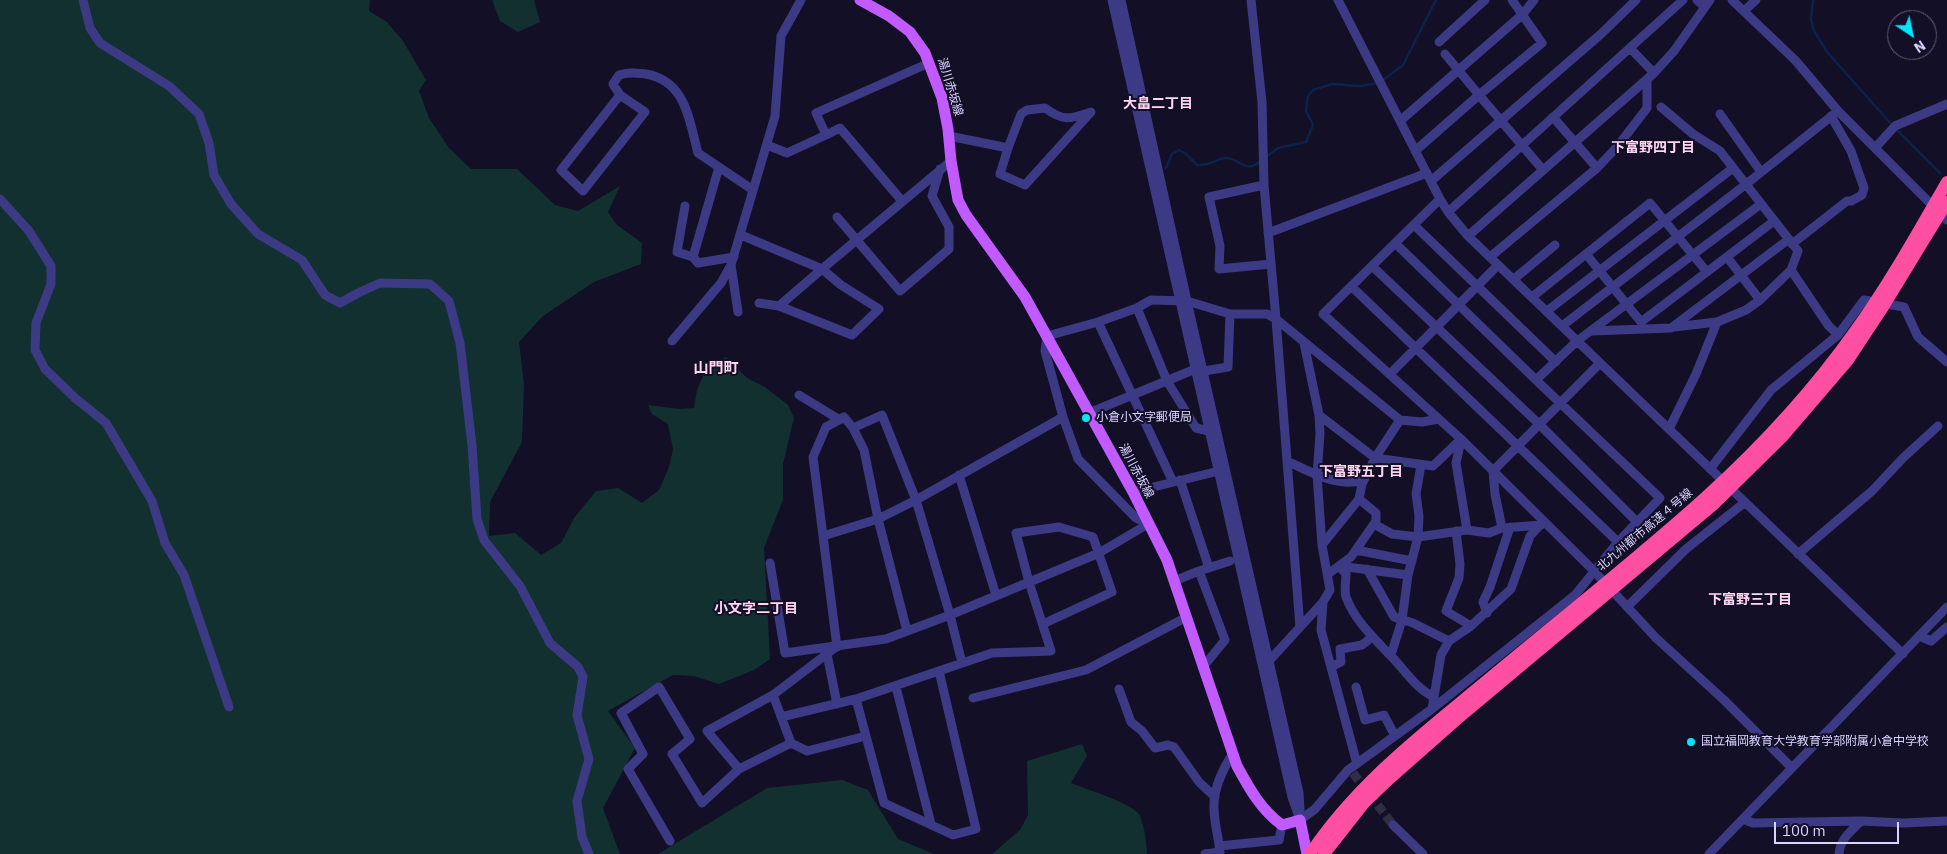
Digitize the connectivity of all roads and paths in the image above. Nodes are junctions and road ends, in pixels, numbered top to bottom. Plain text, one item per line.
1 (83, 0) edge
2 (801, 0) edge
3 (860, 0) edge
4 (1112, 0) edge
5 (1121, 0) edge
6 (1251, 0) edge
7 (1338, 0) edge
8 (1485, 0) edge
9 (1512, 0) edge
10 (1534, 0) edge
11 (1636, 0) edge
12 (1683, 0) edge
13 (1697, 0) edge
14 (1732, 0) edge
15 (1756, 0) edge
16 (1707, 4) edge
17 (1744, 11) junction
18 (1523, 14) junction
19 (1439, 42) dead end
20 (1630, 48) junction
21 (1445, 54) dead end
22 (929, 63) junction
23 (1459, 70) junction
24 (1654, 73) junction
25 (1647, 80) junction
26 (620, 95) junction
27 (1479, 95) junction
28 (1947, 104) edge
29 (1661, 107) dead end
30 (1720, 114) dead end
31 (1835, 114) junction
32 (1553, 117) junction
33 (1502, 120) junction
34 (1400, 121) junction
35 (826, 135) junction
36 (949, 136) junction
37 (1575, 143) junction
38 (767, 145) junction
39 (1523, 145) junction
40 (1008, 148) junction
41 (1875, 148) junction
42 (1415, 151) junction
43 (951, 161) junction
44 (719, 167) junction
45 (1597, 168) junction
46 (1732, 168) junction
47 (940, 169) junction
48 (1543, 170) junction
49 (1761, 172) junction
50 (1429, 177) junction
51 (1947, 182) edge
52 (1264, 185) junction
53 (1745, 185) junction
54 (753, 190) junction
55 (0, 199) edge
56 (1440, 199) junction
57 (902, 201) junction
58 (1947, 202) edge
59 (1761, 204) junction
60 (686, 206) dead end
61 (1448, 212) junction
62 (837, 217) dead end
63 (1665, 220) junction
64 (1774, 220) junction
65 (1947, 220) edge
66 (1414, 225) junction
67 (1268, 233) junction
68 (741, 235) junction
69 (1468, 236) junction
70 (1678, 237) junction
71 (856, 239) junction
72 (1791, 241) junction
73 (1396, 244) junction
74 (1556, 246) dead end
75 (1586, 254) junction
76 (1693, 254) junction
77 (693, 257) junction
78 (1490, 257) junction
79 (1727, 257) junction
80 (732, 261) junction
81 (1271, 264) junction
82 (1498, 265) junction
83 (1372, 266) junction
84 (822, 269) junction
85 (1599, 270) junction
86 (1791, 270) junction
87 (1707, 272) junction
88 (1740, 275) junction
89 (1514, 279) junction
90 (1351, 286) junction
91 (1477, 286) junction
92 (1613, 287) junction
93 (1532, 297) junction
94 (1760, 300) junction
95 (1183, 301) junction
96 (759, 303) dead end
97 (1627, 304) junction
98 (1459, 305) junction
99 (780, 306) junction
100 (1137, 308) junction
101 (1547, 311) junction
102 (738, 312) dead end
103 (1230, 314) junction
104 (1276, 319) junction
105 (1098, 322) junction
106 (1717, 322) junction
107 (1562, 326) junction
108 (1436, 327) junction
109 (1671, 328) junction
110 (1591, 331) junction
111 (1838, 335) junction
112 (1047, 336) junction
113 (672, 341) dead end
114 (1578, 341) junction
115 (1304, 342) junction
116 (1416, 348) junction
117 (1556, 362) junction
118 (1947, 362) edge
119 (1600, 363) junction
120 (1200, 369) junction
121 (1390, 374) junction
122 (1536, 380) junction
123 (1167, 381) junction
124 (798, 394) dead end
125 (1132, 395) junction
126 (1560, 404) junction
127 (1089, 413) junction
128 (1319, 415) junction
129 (1063, 417) junction
130 (1439, 419) junction
131 (840, 420) junction
132 (1400, 420) junction
133 (1539, 424) junction
134 (1938, 426) dead end
135 (853, 428) junction
136 (1669, 429) junction
137 (1209, 431) junction
138 (1461, 439) junction
139 (1519, 445) junction
140 (1375, 458) junction
141 (1287, 461) junction
142 (1421, 464) junction
143 (1710, 469) junction
144 (1222, 470) junction
145 (1493, 471) junction
146 (959, 475) junction
147 (1317, 475) junction
148 (1364, 480) junction
149 (1176, 481) junction
150 (1133, 492) junction
151 (1359, 499) junction
152 (916, 500) junction
153 (1744, 503) junction
154 (878, 518) junction
155 (1638, 522) junction
156 (1542, 523) junction
157 (1148, 524) junction
158 (1374, 524) junction
159 (1506, 527) junction
160 (1468, 530) junction
161 (1456, 531) junction
162 (823, 536) junction
163 (1418, 537) junction
164 (1618, 542) junction
165 (1322, 545) junction
166 (1356, 550) junction
167 (1099, 552) junction
168 (1798, 554) junction
169 (1230, 561) dead end
170 (1412, 561) junction
171 (770, 562) dead end
172 (1339, 566) junction
173 (1209, 568) junction
174 (1367, 569) junction
175 (1594, 570) junction
176 (1199, 571) junction
177 (1328, 574) junction
178 (1408, 575) junction
179 (1174, 580) junction
180 (1029, 582) junction
181 (996, 596) junction
182 (1323, 602) junction
183 (1947, 606) edge
184 (1627, 607) junction
185 (1487, 613) junction
186 (950, 615) junction
187 (1185, 618) junction
188 (1402, 620) junction
189 (1043, 624) junction
190 (1471, 626) junction
191 (1300, 627) junction
192 (1947, 627) edge
193 (907, 631) junction
194 (1919, 636) junction
195 (1372, 637) junction
196 (1450, 641) junction
197 (836, 647) junction
198 (827, 654) junction
199 (1902, 654) junction
200 (1391, 655) junction
201 (1269, 661) junction
202 (962, 663) junction
203 (1203, 667) junction
204 (1331, 667) junction
205 (939, 672) junction
206 (896, 687) junction
207 (1356, 687) dead end
208 (1119, 689) dead end
209 (773, 695) junction
210 (1434, 697) junction
211 (973, 698) dead end
212 (856, 699) junction
213 (837, 704) junction
214 (229, 706) dead end
215 (1432, 709) junction
216 (781, 718) junction
217 (866, 736) junction
218 (1395, 736) junction
219 (791, 743) junction
220 (1233, 753) junction
221 (1357, 764) junction
222 (1792, 768) junction
223 (739, 769) junction
224 (1215, 797) junction
225 (1743, 819) junction
226 (1300, 820) junction
227 (1861, 821) junction
228 (1947, 821) edge
229 (931, 824) junction
230 (1282, 825) junction
231 (1393, 826) tunnel mouth
232 (670, 841) dead end
233 (1220, 850) edge
234 (589, 854) edge
235 (1205, 854) edge
236 (1308, 854) edge
237 (1324, 854) edge
238 (1423, 854) edge
239 (1709, 854) edge
240 (1839, 854) edge

1 - 234 street
2 - 38 street
3 - 22 main road, 湯川赤坂線
4 - 95 street
5 - 95 street
6 - 52 street
7 - 34 street
8 - 19 street
9 - 18 street
10 - 18 street
11 - 33 street
12 - 20 street
13 - 16 street
14 - 17 street
15 - 17 street
16 - 24 street
17 - 31 street
18 - 23 street
18 - 27 street
20 - 24 street
20 - 32 street
21 - 23 street
22 - 35 street
22 - 36 main road, 湯川赤坂線
23 - 27 street
23 - 34 street
24 - 25 street
25 - 37 street
25 - 45 street
26 - 26 street
26 - 44 street
27 - 33 street
27 - 42 street
28 - 41 street
29 - 46 street
30 - 49 street
31 - 41 street
31 - 49 street
31 - 72 street
32 - 37 street
32 - 39 street
33 - 39 street
33 - 50 street
34 - 42 street
35 - 38 street
35 - 57 street
36 - 40 street
36 - 43 main road, 湯川赤坂線
37 - 45 street
37 - 48 street
38 - 54 street
39 - 48 street
39 - 61 street
40 - 40 street
41 - 65 street
42 - 50 street
43 - 47 street
43 - 112 main road, 湯川赤坂線
44 - 54 street
44 - 77 street
45 - 78 street
46 - 53 street
46 - 63 street
47 - 57 street
47 - 71 street
48 - 69 street
49 - 53 street
50 - 56 street
50 - 67 street
51 - 236 highway, 北九州都市高速４号線, bridge
52 - 67 street
52 - 81 street
53 - 59 street
53 - 70 street
54 - 68 street
55 - 214 street
56 - 61 street
56 - 66 street
57 - 71 street
58 - 237 highway, 北九州都市高速４号線, bridge
59 - 64 street
59 - 76 street
60 - 77 street
61 - 69 street
62 - 71 street
63 - 70 street
63 - 75 street
63 - 85 street
64 - 72 street
64 - 79 street
66 - 73 street
66 - 91 street
67 - 81 street
68 - 80 street
68 - 84 street
69 - 78 street
70 - 76 street
70 - 92 street
71 - 84 street
72 - 86 street
72 - 88 street
73 - 83 street
73 - 98 street
74 - 89 street
75 - 85 street
75 - 93 street
76 - 87 street
76 - 97 street
77 - 80 street
78 - 82 street
79 - 87 street
79 - 88 street
80 - 102 street
80 - 113 street
81 - 104 street
82 - 89 street
82 - 91 street
83 - 90 street
83 - 108 street
84 - 99 street
84 - 99 street
85 - 92 street
85 - 101 street
86 - 94 street
86 - 111 street
87 - 97 street
88 - 94 street
88 - 109 street
89 - 93 street
90 - 116 street
90 - 121 street
91 - 98 street
91 - 117 street
92 - 97 street
92 - 107 street
93 - 101 street
94 - 106 street
95 - 100 street
95 - 103 street
95 - 120 street
96 - 99 street
97 - 110 street
98 - 108 street
98 - 122 street
100 - 105 street
100 - 123 street
101 - 107 street
103 - 104 street
103 - 120 street
104 - 115 street
104 - 141 street
105 - 112 street
105 - 125 street
106 - 109 street
106 - 136 street
107 - 114 street
108 - 116 street
108 - 133 street
109 - 110 street
110 - 114 street
111 - 118 street
111 - 143 street
112 - 127 main road, 湯川赤坂線
112 - 129 street
114 - 117 street
114 - 119 street
115 - 128 street
115 - 132 street
116 - 121 street
116 - 139 street
117 - 122 street
119 - 126 street
119 - 136 street
120 - 123 street
120 - 137 street
120 - 144 street
121 - 130 street
122 - 126 street
123 - 125 street
123 - 137 street
124 - 131 street
125 - 127 street
125 - 149 street
126 - 133 street
126 - 155 street
127 - 150 main road, 湯川赤坂線
128 - 140 street
128 - 147 street
129 - 146 street
129 - 157 street
130 - 132 street
130 - 138 street
131 - 135 street
131 - 162 street
132 - 140 street
133 - 139 street
133 - 155 street
134 - 168 street
135 - 152 street
135 - 154 street
136 - 143 street
137 - 144 street
138 - 142 street
138 - 145 street
138 - 160 street
139 - 145 street
139 - 164 street
140 - 142 street
140 - 148 street
141 - 147 street
141 - 191 street
142 - 163 street
143 - 153 street
144 - 149 street
144 - 201 street
144 - 226 street
145 - 156 street
145 - 159 street
146 - 152 street
146 - 181 street
147 - 148 street
147 - 165 street
148 - 151 street
149 - 150 street
149 - 173 street
150 - 157 main road, 湯川赤坂線
151 - 158 street
151 - 165 street
152 - 154 street
152 - 186 street
153 - 168 street
153 - 184 street
154 - 162 street
154 - 193 street
155 - 164 street
156 - 159 street
156 - 175 street
156 - 185 street
157 - 167 street
157 - 179 main road, 湯川赤坂線
158 - 163 street
158 - 166 street
159 - 160 street
159 - 185 street
160 - 161 street
161 - 163 street
161 - 190 street
162 - 197 street
163 - 170 street
164 - 175 street
165 - 177 street
166 - 170 street
166 - 172 street
167 - 180 street
167 - 180 street
167 - 189 street
168 - 199 street
169 - 173 street
170 - 178 street
171 - 197 street
172 - 174 street
172 - 177 street
172 - 195 street
173 - 176 street
174 - 178 street
174 - 188 street
175 - 184 street
175 - 215 street
176 - 179 street
176 - 203 street
177 - 182 street
178 - 188 street
179 - 187 main road, 湯川赤坂線
180 - 181 street
180 - 189 street
181 - 186 street
182 - 191 street
182 - 204 street
183 - 194 street
184 - 222 street
185 - 190 street
186 - 193 street
186 - 202 street
187 - 203 main road, 湯川赤坂線
187 - 211 street
188 - 196 street
188 - 200 street
189 - 202 street
190 - 196 street
191 - 201 street
192 - 194 street
193 - 197 street
194 - 199 street
195 - 200 street
195 - 204 street
196 - 210 street
197 - 198 street
198 - 209 street
198 - 213 street
199 - 222 street
200 - 210 street
201 - 226 street
202 - 205 street
203 - 220 main road, 湯川赤坂線
204 - 221 street
205 - 206 street
205 - 229 street
206 - 212 street
206 - 229 street
207 - 218 street
208 - 224 street
209 - 216 street
209 - 223 street
210 - 215 street
212 - 213 street
212 - 217 street
213 - 216 street
215 - 218 street
216 - 219 street
217 - 219 street
217 - 229 street
218 - 221 street
219 - 223 street
220 - 224 street
220 - 230 main road, 湯川赤坂線
221 - 226 street
222 - 225 street
223 - 232 street
224 - 233 street
225 - 227 street
225 - 239 street
226 - 230 main road
226 - 236 main road
227 - 228 street
227 - 240 street
230 - 233 street
231 - 238 street
233 - 235 street

